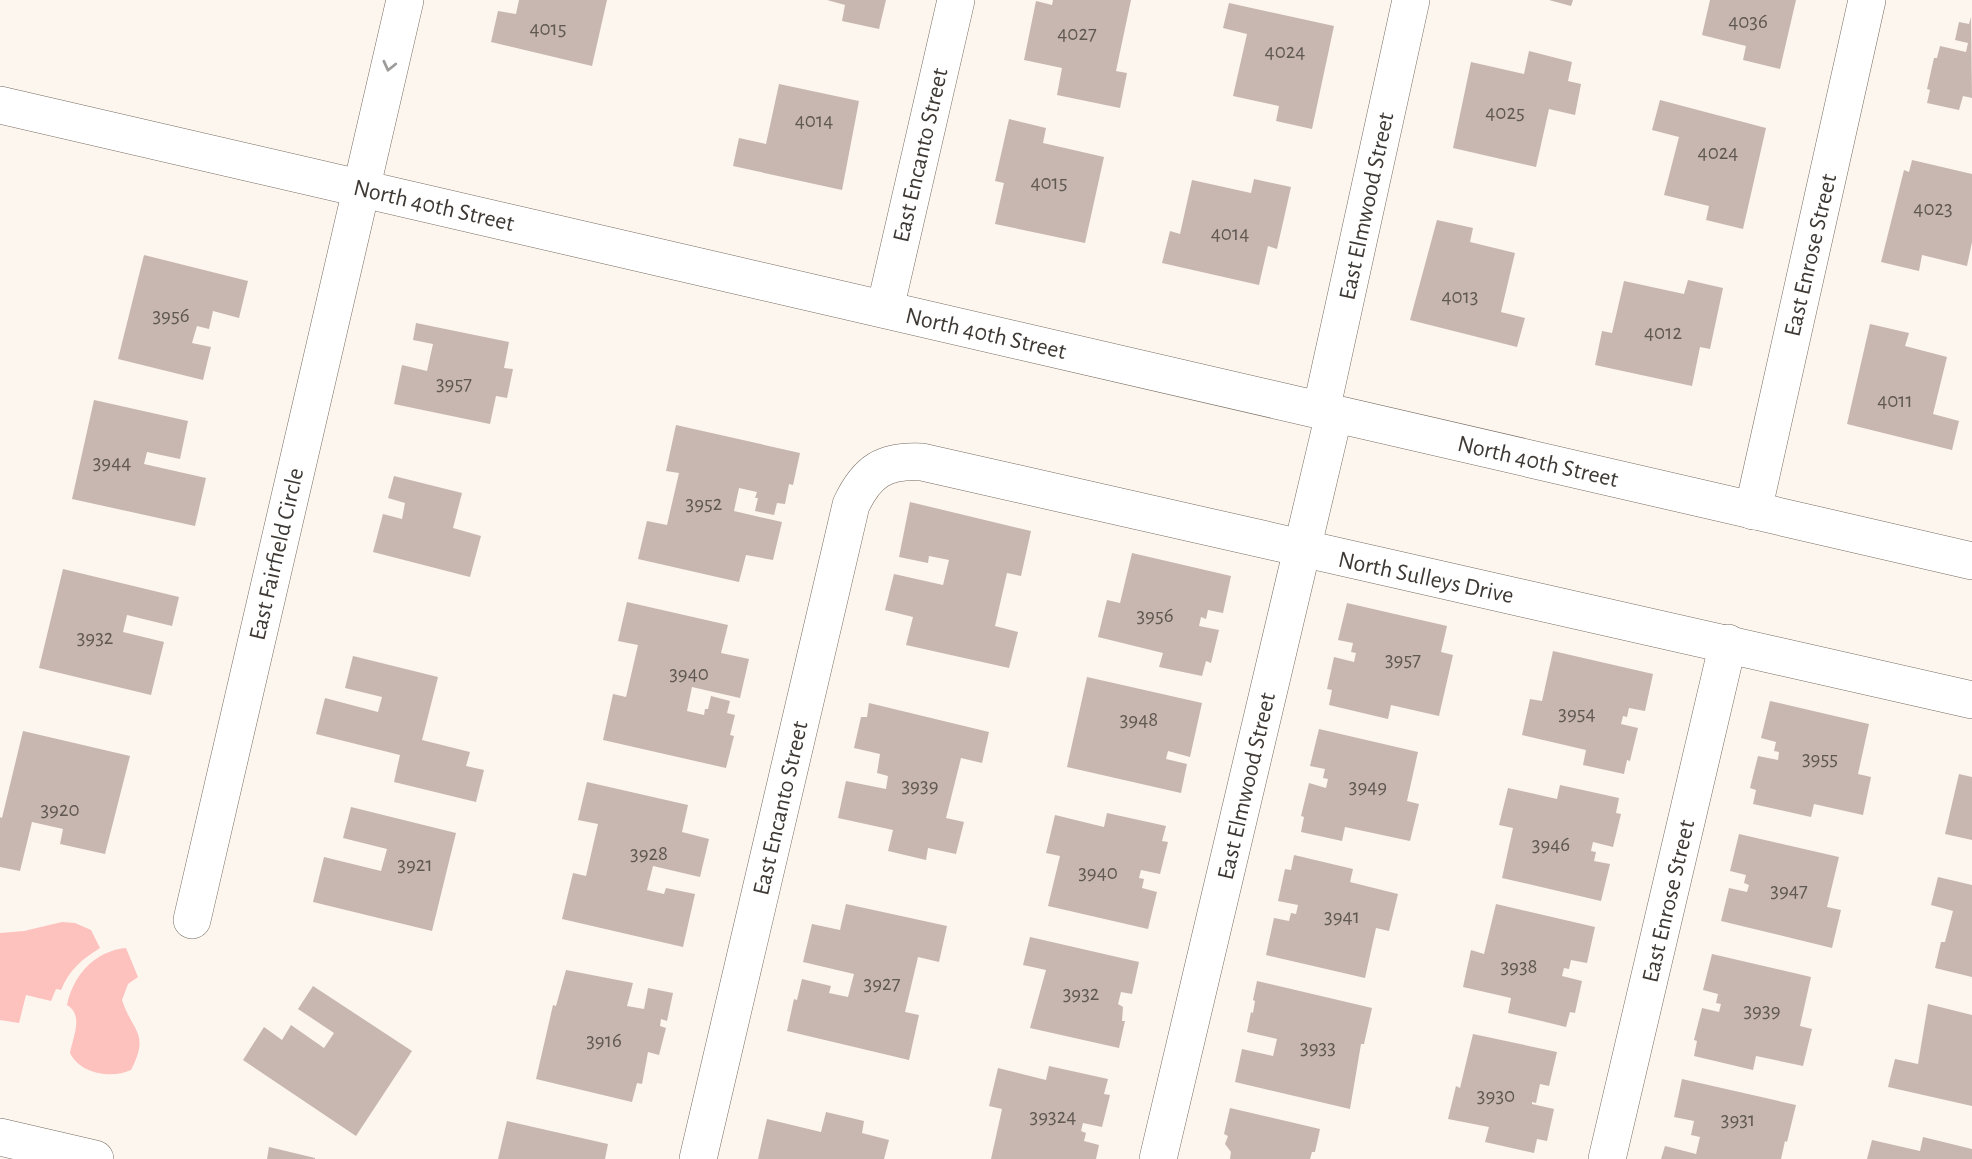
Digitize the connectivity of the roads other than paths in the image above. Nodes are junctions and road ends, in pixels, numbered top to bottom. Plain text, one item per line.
1 (405, 0) edge
2 (956, 0) edge
3 (1411, 0) edge
4 (1867, 0) edge
5 (0, 104) edge
6 (361, 188) junction
7 (885, 309) junction
8 (1327, 413) junction
9 (881, 467) joint
10 (1753, 510) junction
11 (1301, 550) junction
12 (1972, 561) edge
13 (1728, 643) junction
14 (1972, 700) edge
15 (192, 920) dead end
16 (0, 1137) edge
17 (95, 1159) edge
18 (698, 1159) edge
19 (1158, 1159) edge
20 (1607, 1159) edge

1 -> 6 street, East Fairfield Circle
2 - 7 street, East Encanto Street
3 - 8 street, East Elmwood Street
4 - 10 street, East Enrose Street
5 - 6 street, North 40th Street
6 - 7 street, North 40th Street
6 - 15 street, East Fairfield Circle
7 - 8 street, North 40th Street
8 - 10 street, North 40th Street
8 - 11 street, East Elmwood Street
9 - 11 street, North Sulleys Drive
9 - 18 street, East Encanto Street
10 - 12 street, North 40th Street
11 - 13 street, North Sulleys Drive
11 - 19 street, East Elmwood Street
13 - 14 street, North Sulleys Drive
13 - 20 street, East Enrose Street
16 - 17 street

